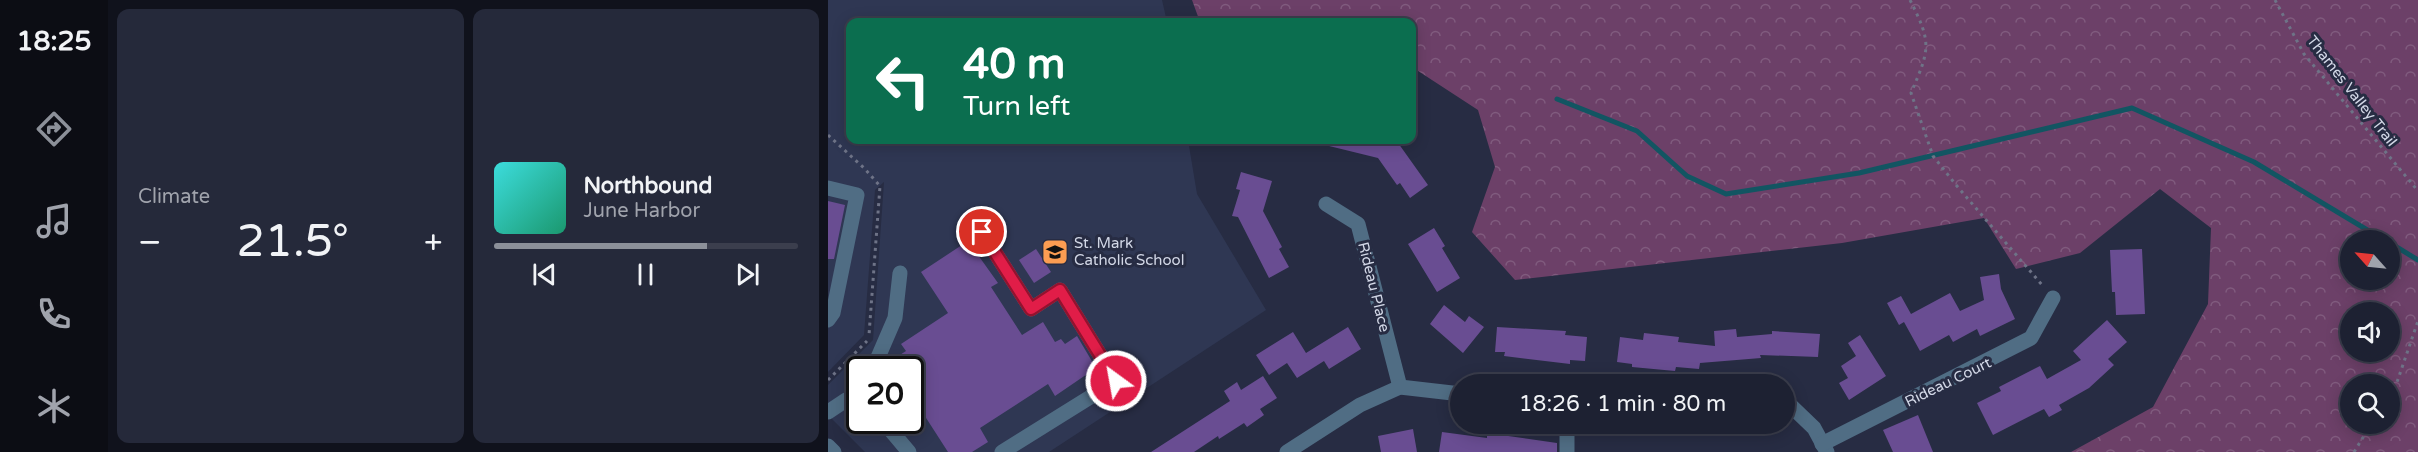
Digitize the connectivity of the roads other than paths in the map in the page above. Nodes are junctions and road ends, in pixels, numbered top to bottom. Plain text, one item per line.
1 (828, 188) edge
2 (1326, 204) dead end
3 (982, 232) dead end
4 (900, 273) dead end
5 (2053, 298) road end
6 (828, 320) edge
7 (879, 356) edge
8 (1400, 387) junction
9 (1450, 393) edge
10 (846, 400) edge
11 (1795, 410) edge
12 (828, 412) edge
13 (894, 434) edge
14 (1567, 434) edge
15 (828, 446) edge
16 (1825, 448) edge
17 (834, 452) edge
18 (909, 452) edge
19 (1002, 452) edge
20 (1287, 452) edge
21 (1567, 452) edge

1 - 6 street
2 - 8 street, Rideau Place
3 - 19 street
4 - 7 street
5 - 16 street, Rideau Court
8 - 9 street
8 - 20 street
10 - 12 street
11 - 16 street
13 - 18 street
14 - 21 street
15 - 17 street

